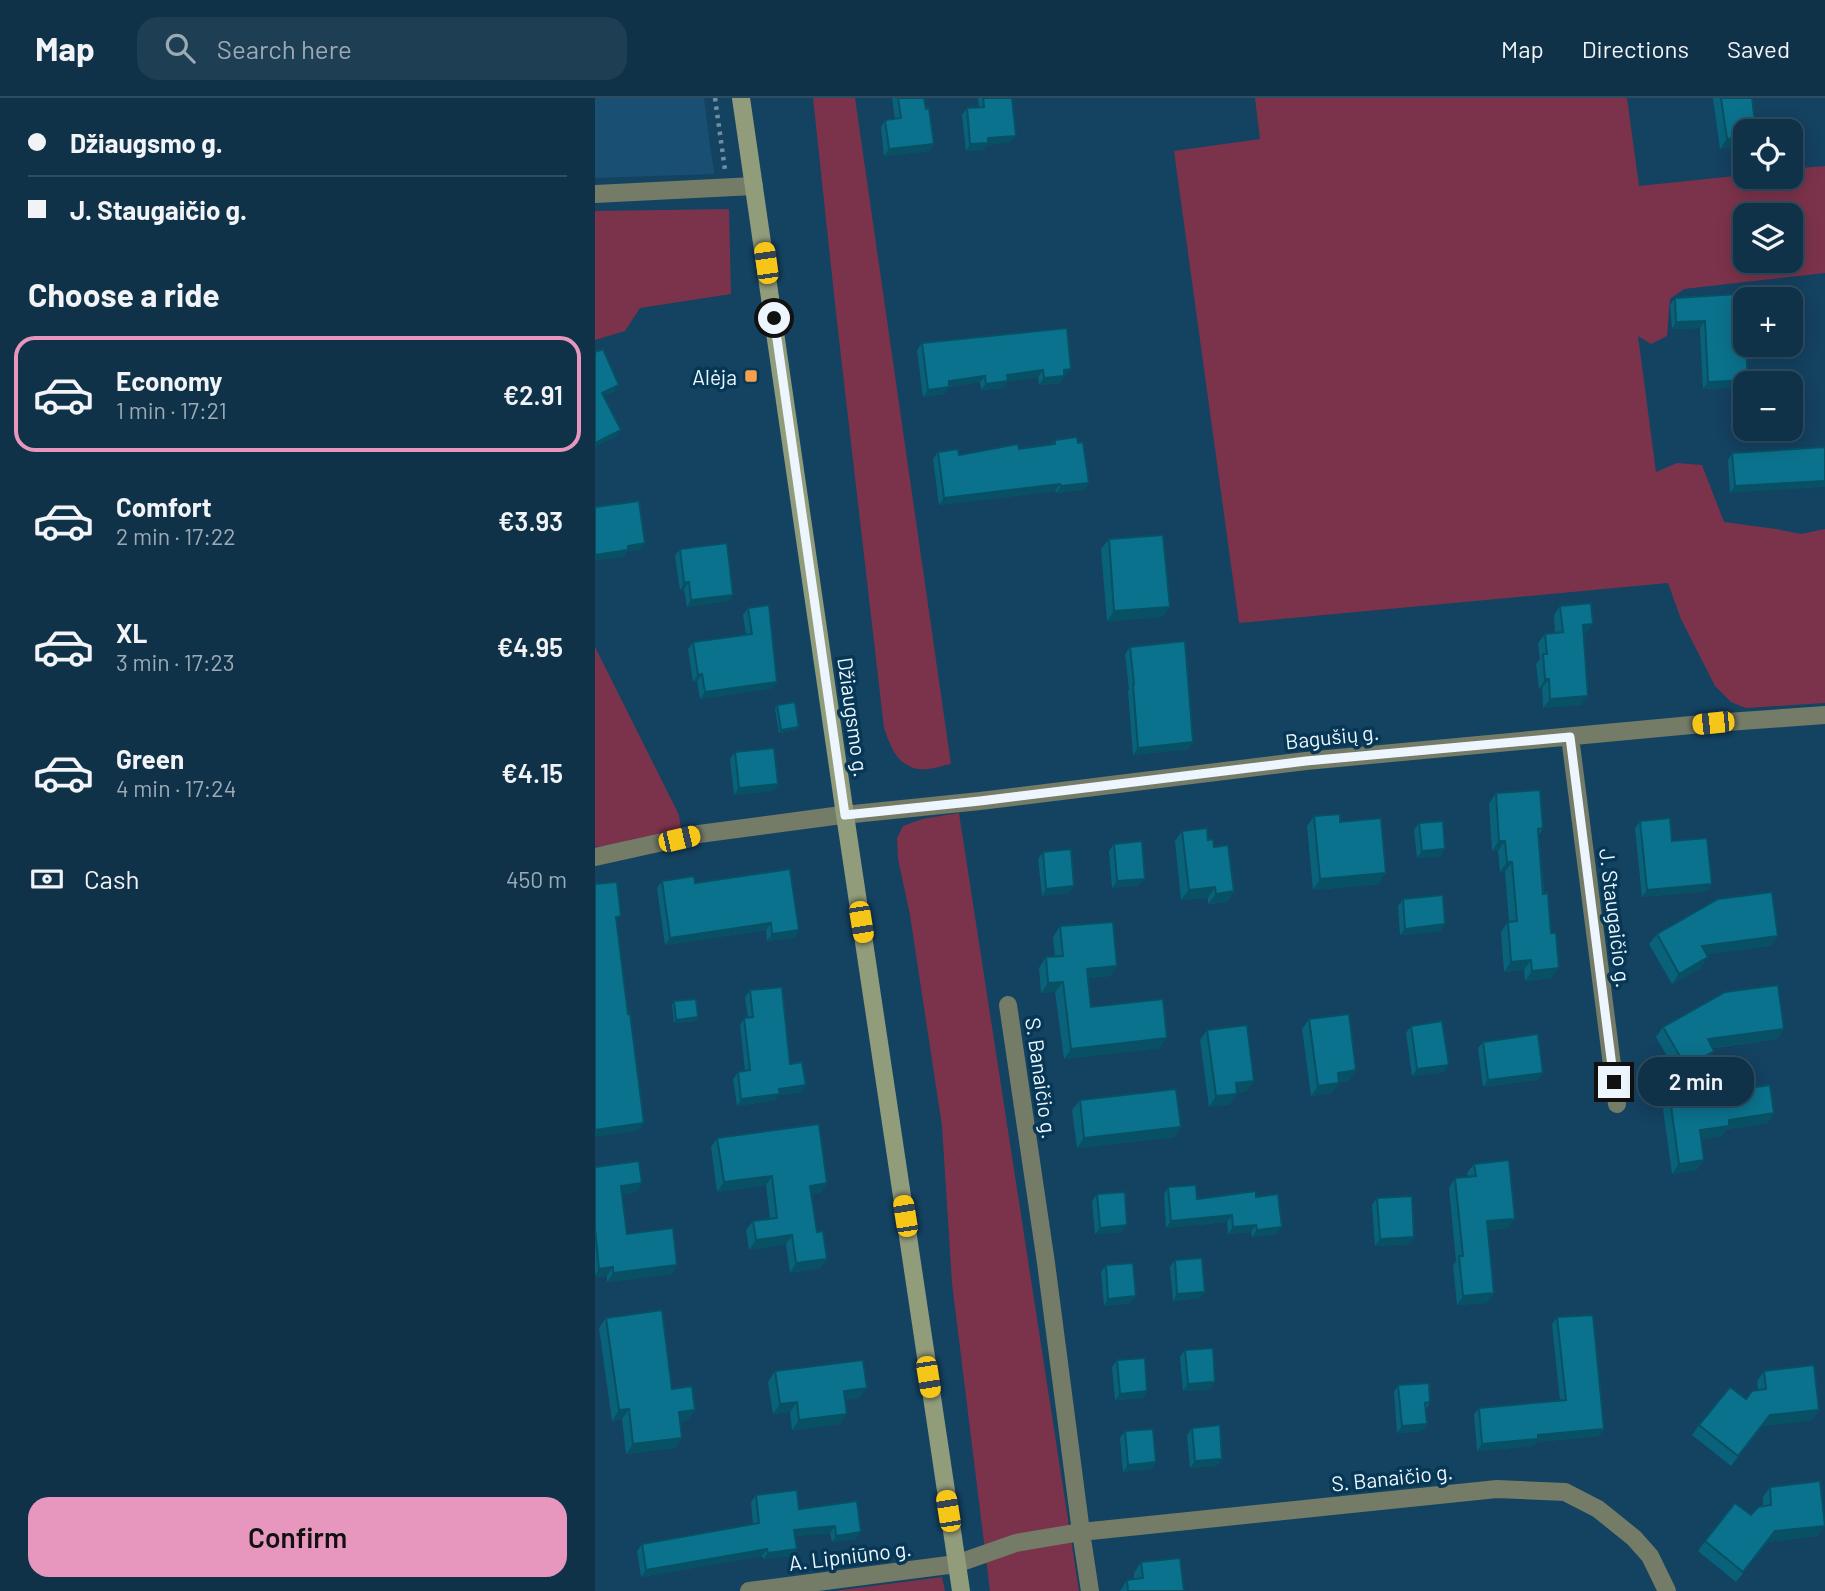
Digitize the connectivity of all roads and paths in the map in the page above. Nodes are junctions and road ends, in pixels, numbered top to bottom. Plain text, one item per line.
1 (715, 98) edge
2 (741, 98) edge
3 (754, 186) junction
4 (728, 187) junction
5 (595, 194) edge
6 (1825, 715) edge
7 (1570, 737) junction
8 (845, 815) junction
9 (595, 857) edge
10 (1008, 1005) dead end
11 (1617, 1104) dead end
12 (1081, 1532) junction
13 (956, 1564) junction
14 (1667, 1590) edge
15 (748, 1591) edge
16 (961, 1591) edge
17 (1090, 1591) edge

1 - 4 path
2 - 3 street, Džiaugsmo g.
3 - 4 street
3 - 8 street, Džiaugsmo g.
4 - 5 street
6 - 7 street, Bagušių g.
7 - 8 street, Bagušių g.
7 - 11 street, J. Staugaičio g.
8 - 9 street, Bagušių g.
8 - 13 street, Džiaugsmo g.
10 - 12 street, S. Banaičio g.
12 - 13 street, S. Banaičio g.
12 - 14 street, S. Banaičio g.
12 - 17 street
13 - 15 street, A. Lipniūno g.
13 - 16 street, Džiaugsmo g.

